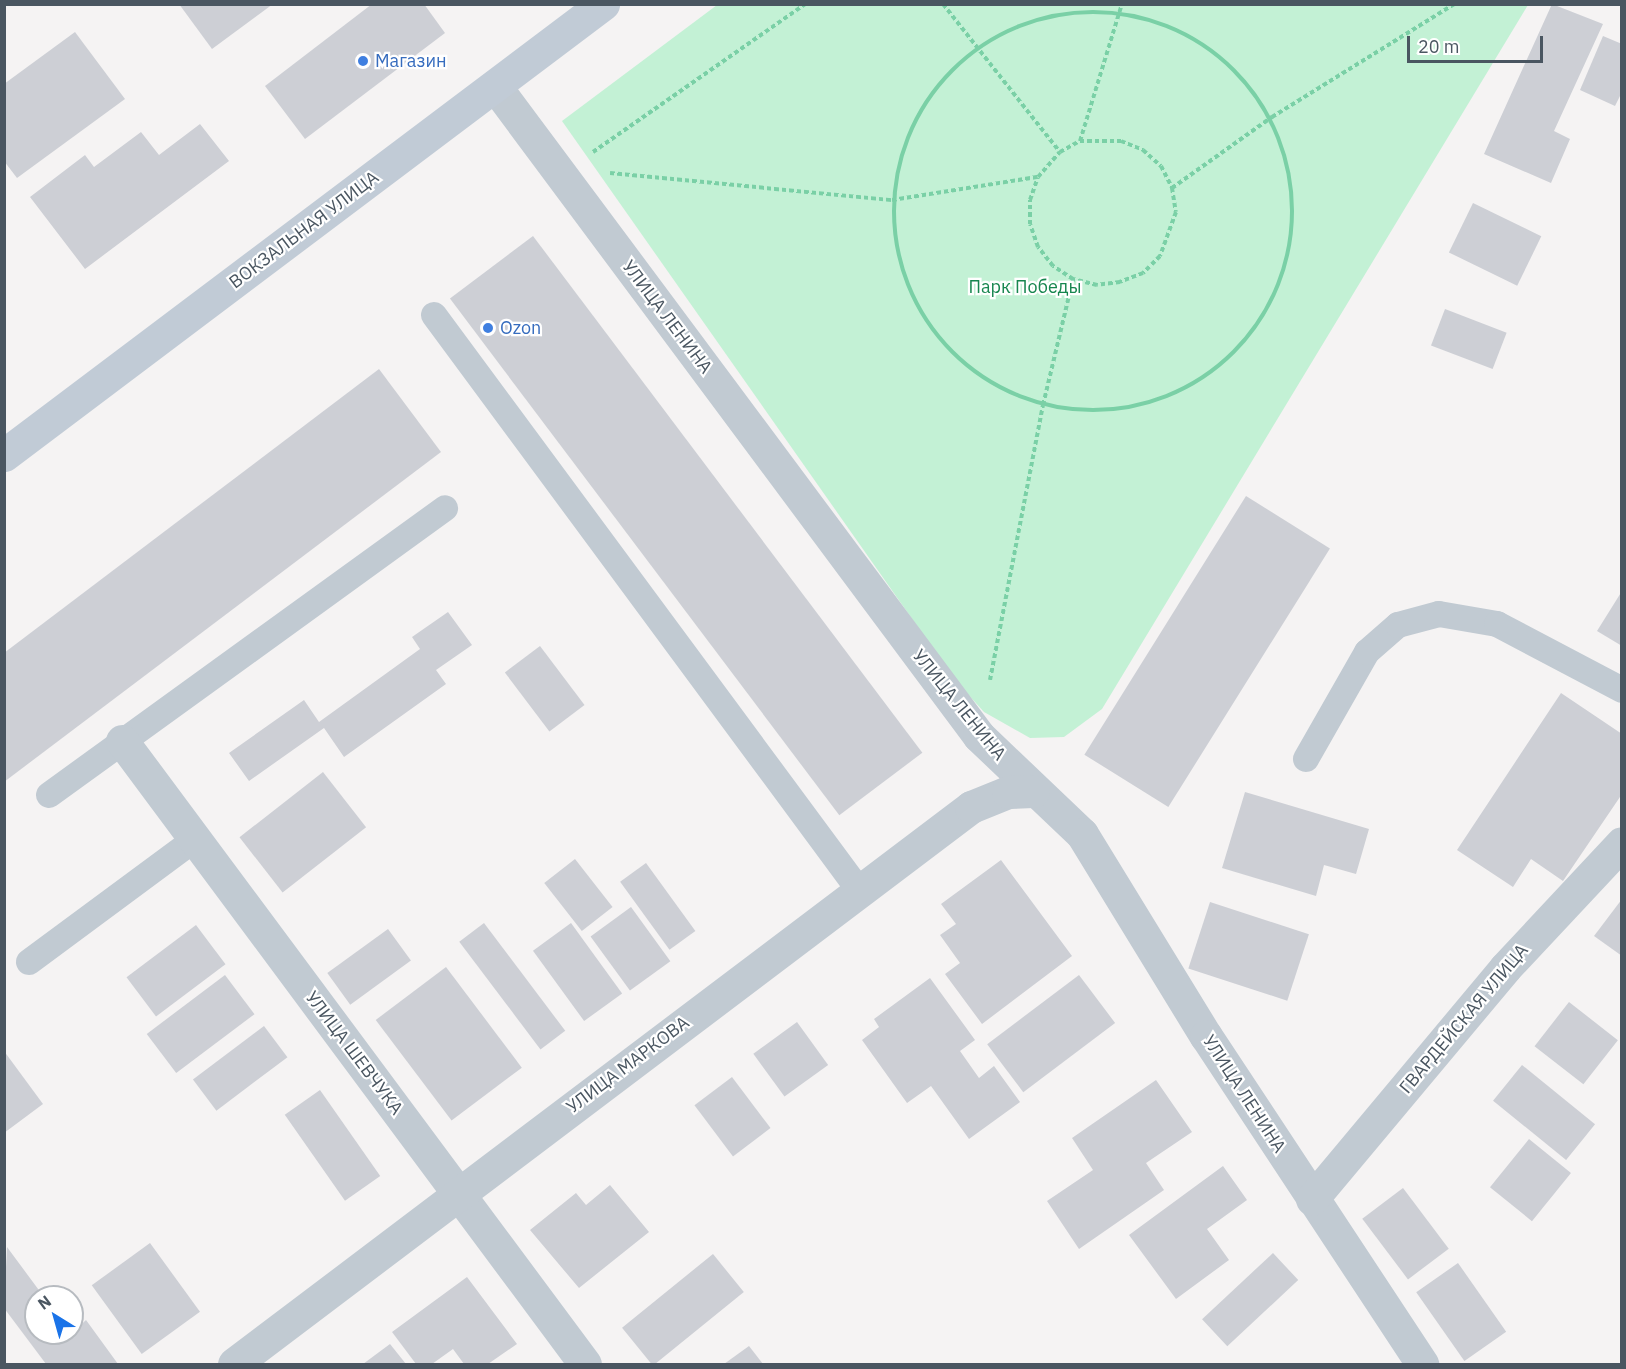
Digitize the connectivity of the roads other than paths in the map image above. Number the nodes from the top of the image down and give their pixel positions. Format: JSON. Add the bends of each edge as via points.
{"nodes":[{"id":1,"x":603,"y":4,"type":"edge"},
{"id":2,"x":495,"y":86,"type":"junction"},
{"id":3,"x":434,"y":315,"type":"dead end"},
{"id":4,"x":4,"y":455,"type":"edge"},
{"id":5,"x":445,"y":508,"type":"dead end"},
{"id":6,"x":1622,"y":690,"type":"edge"},
{"id":7,"x":122,"y":741,"type":"junction"},
{"id":8,"x":1306,"y":759,"type":"dead end"},
{"id":9,"x":1033,"y":791,"type":"junction"},
{"id":10,"x":49,"y":795,"type":"dead end"},
{"id":11,"x":195,"y":839,"type":"junction"},
{"id":12,"x":1622,"y":843,"type":"edge"},
{"id":13,"x":859,"y":890,"type":"junction"},
{"id":14,"x":29,"y":962,"type":"dead end"},
{"id":15,"x":459,"y":1193,"type":"junction"},
{"id":16,"x":1312,"y":1199,"type":"junction"},
{"id":17,"x":234,"y":1365,"type":"edge"},
{"id":18,"x":585,"y":1365,"type":"edge"},
{"id":19,"x":1422,"y":1365,"type":"edge"}],
"edges":[{"from":1,"to":2,"type":"street","name":"ВОКЗАЛЬНАЯ УЛИЦА"},
{"from":2,"to":4,"type":"street","name":"ВОКЗАЛЬНАЯ УЛИЦА"},
{"from":2,"to":9,"type":"street","name":"УЛИЦА ЛЕНИНА","via":[[979,735]]},
{"from":3,"to":13,"type":"lane"},
{"from":5,"to":7,"type":"lane"},
{"from":6,"to":8,"type":"lane","via":[[1497,624],[1439,614],[1398,625],[1367,652]]},
{"from":7,"to":10,"type":"lane"},
{"from":7,"to":11,"type":"street","name":"УЛИЦА ШЕВЧУКА"},
{"from":9,"to":13,"type":"street","name":"УЛИЦА МАРКОВА","via":[[1008,792],[971,807]]},
{"from":9,"to":16,"type":"street","name":"УЛИЦА ЛЕНИНА","via":[[1082,834]]},
{"from":11,"to":14,"type":"lane"},
{"from":11,"to":15,"type":"street","name":"УЛИЦА ШЕВЧУКА"},
{"from":12,"to":16,"type":"street","name":"ГВАРДЕЙСКАЯ УЛИЦА","via":[[1505,968]]},
{"from":13,"to":15,"type":"street","name":"УЛИЦА МАРКОВА"},
{"from":15,"to":17,"type":"street","name":"УЛИЦА МАРКОВА"},
{"from":15,"to":18,"type":"street","name":"УЛИЦА ШЕВЧУКА"},
{"from":16,"to":19,"type":"street","name":"УЛИЦА ЛЕНИНА"}]}
